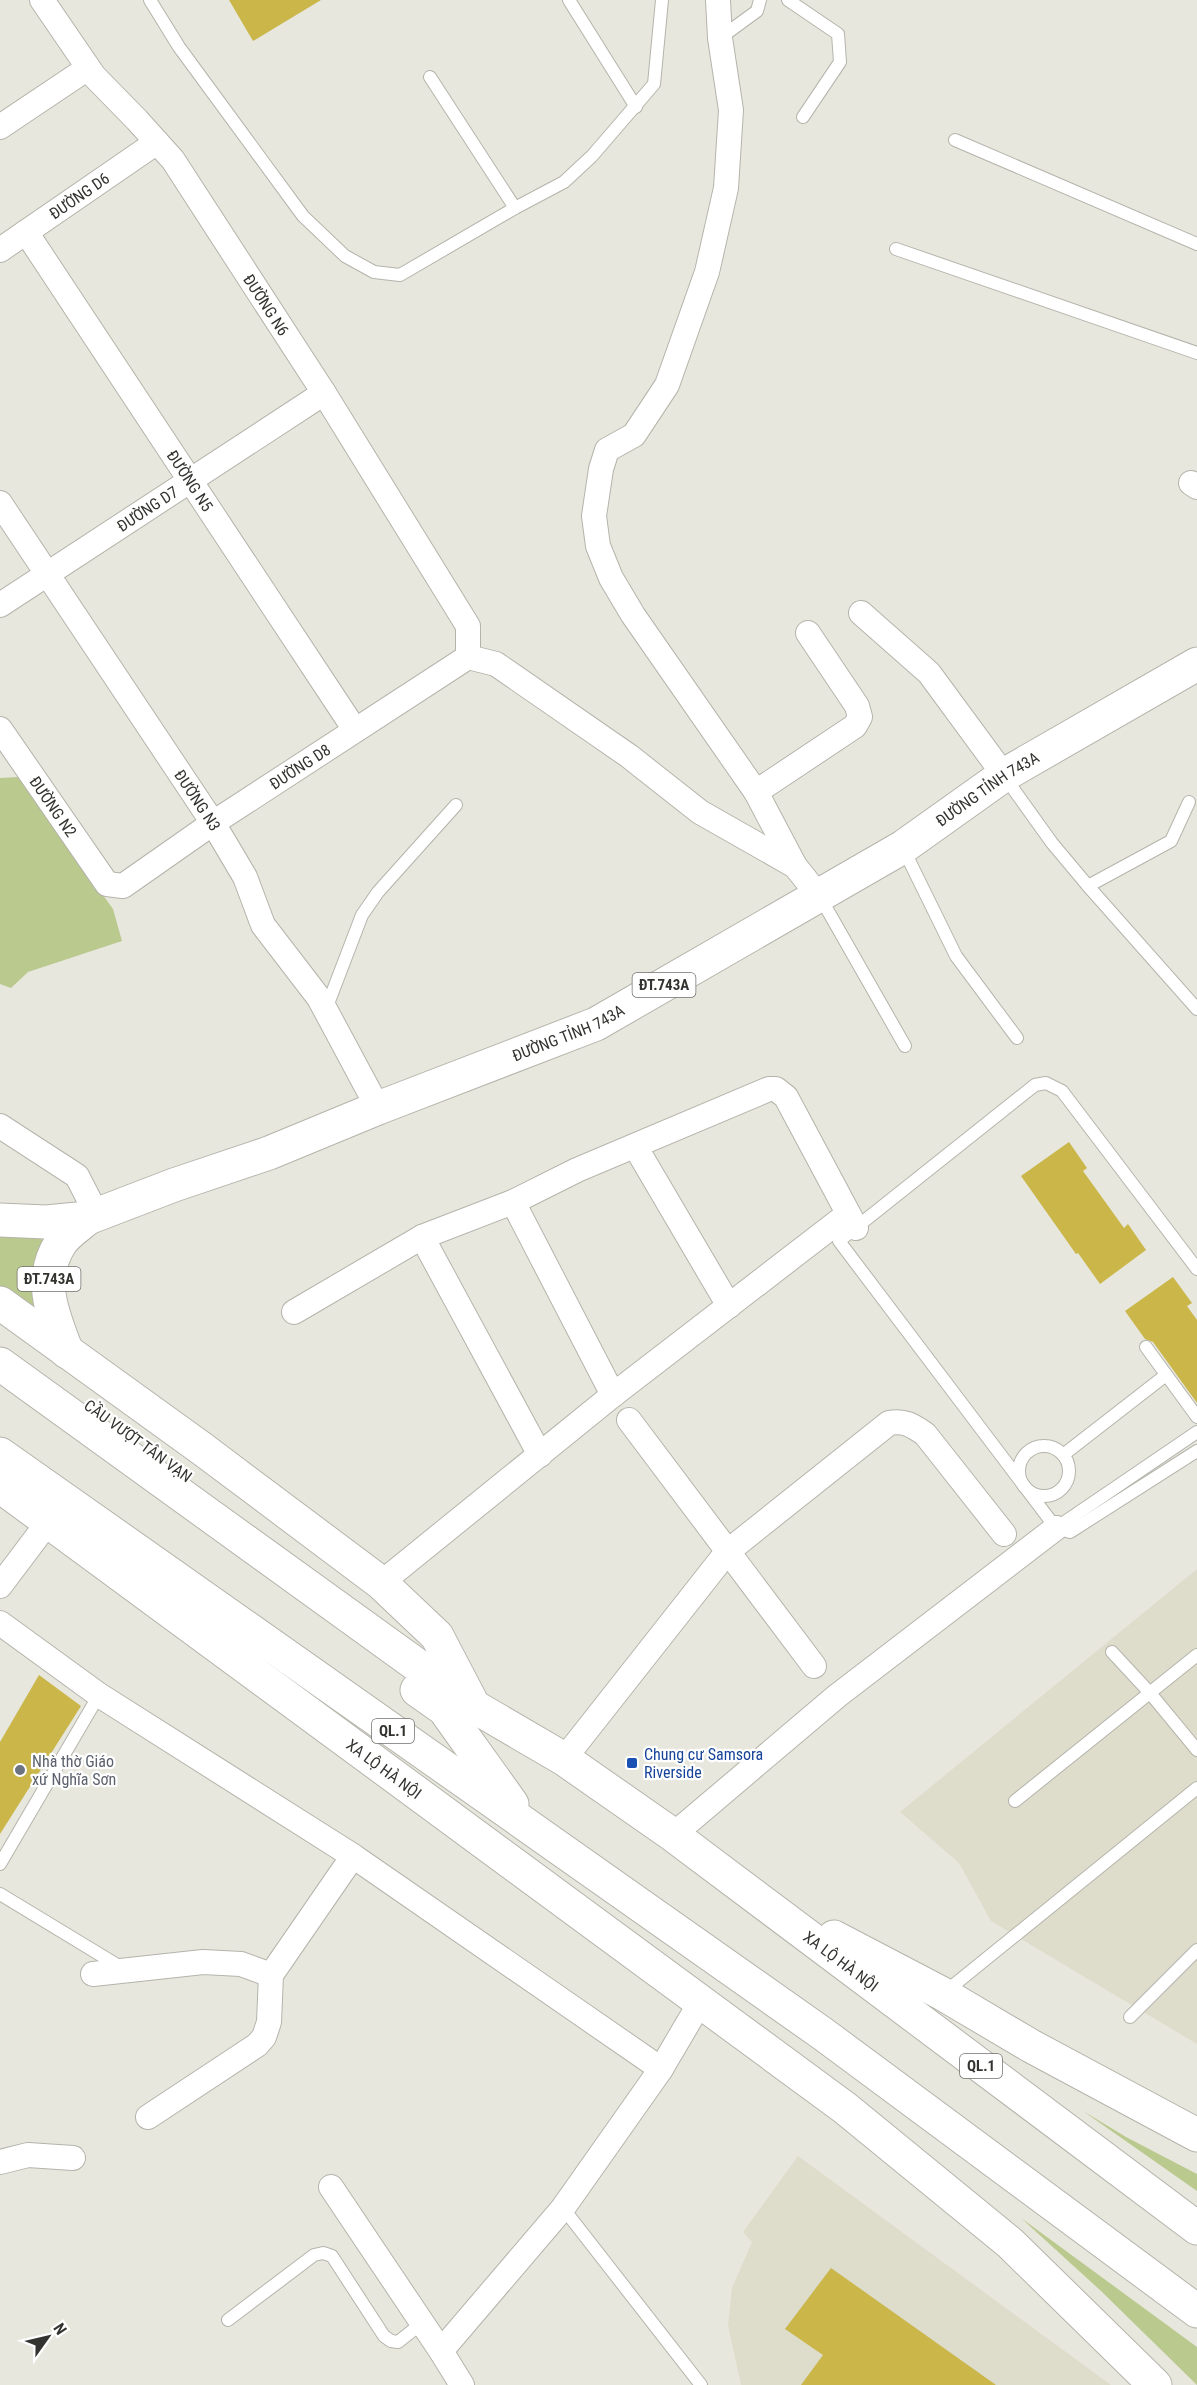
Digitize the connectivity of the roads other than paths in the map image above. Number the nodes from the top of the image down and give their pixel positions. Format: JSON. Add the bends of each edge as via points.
{"nodes":[{"id":1,"x":42,"y":0,"type":"edge"},
{"id":2,"x":150,"y":0,"type":"edge"},
{"id":3,"x":569,"y":0,"type":"edge"},
{"id":4,"x":662,"y":0,"type":"edge"},
{"id":5,"x":718,"y":0,"type":"edge"},
{"id":6,"x":760,"y":0,"type":"edge"},
{"id":7,"x":788,"y":0,"type":"edge"},
{"id":8,"x":720,"y":38,"type":"junction"},
{"id":9,"x":88,"y":68,"type":"junction"},
{"id":10,"x":430,"y":77,"type":"dead end"},
{"id":11,"x":636,"y":106,"type":"junction"},
{"id":12,"x":803,"y":117,"type":"dead end"},
{"id":13,"x":0,"y":128,"type":"edge"},
{"id":14,"x":955,"y":140,"type":"dead end"},
{"id":15,"x":157,"y":142,"type":"junction"},
{"id":16,"x":515,"y":208,"type":"junction"},
{"id":17,"x":27,"y":232,"type":"junction"},
{"id":18,"x":1197,"y":244,"type":"edge"},
{"id":19,"x":0,"y":249,"type":"edge"},
{"id":20,"x":896,"y":249,"type":"dead end"},
{"id":21,"x":1197,"y":353,"type":"edge"},
{"id":22,"x":324,"y":393,"type":"junction"},
{"id":23,"x":191,"y":479,"type":"junction"},
{"id":24,"x":0,"y":503,"type":"edge"},
{"id":25,"x":47,"y":574,"type":"junction"},
{"id":26,"x":0,"y":605,"type":"edge"},
{"id":27,"x":861,"y":613,"type":"dead end"},
{"id":28,"x":807,"y":633,"type":"dead end"},
{"id":29,"x":468,"y":657,"type":"junction"},
{"id":30,"x":1197,"y":664,"type":"edge"},
{"id":31,"x":355,"y":730,"type":"junction"},
{"id":32,"x":1,"y":732,"type":"edge"},
{"id":33,"x":1004,"y":775,"type":"junction"},
{"id":34,"x":756,"y":792,"type":"junction"},
{"id":35,"x":1189,"y":802,"type":"dead end"},
{"id":36,"x":456,"y":805,"type":"dead end"},
{"id":37,"x":213,"y":824,"type":"junction"},
{"id":38,"x":903,"y":847,"type":"junction"},
{"id":39,"x":795,"y":866,"type":"junction"},
{"id":40,"x":107,"y":884,"type":"joint"},
{"id":41,"x":1088,"y":886,"type":"junction"},
{"id":42,"x":819,"y":896,"type":"junction"},
{"id":43,"x":1197,"y":1009,"type":"edge"},
{"id":44,"x":325,"y":1011,"type":"junction"},
{"id":45,"x":1017,"y":1038,"type":"dead end"},
{"id":46,"x":905,"y":1046,"type":"dead end"},
{"id":47,"x":378,"y":1108,"type":"junction"},
{"id":48,"x":0,"y":1126,"type":"edge"},
{"id":49,"x":635,"y":1146,"type":"junction"},
{"id":50,"x":513,"y":1202,"type":"junction"},
{"id":51,"x":92,"y":1217,"type":"junction"},
{"id":52,"x":0,"y":1220,"type":"edge"},
{"id":53,"x":852,"y":1221,"type":"junction"},
{"id":54,"x":422,"y":1237,"type":"junction"},
{"id":55,"x":1197,"y":1269,"type":"edge"},
{"id":56,"x":0,"y":1303,"type":"edge"},
{"id":57,"x":729,"y":1306,"type":"junction"},
{"id":58,"x":294,"y":1312,"type":"dead end"},
{"id":59,"x":0,"y":1340,"type":"edge"},
{"id":60,"x":1146,"y":1347,"type":"dead end"},
{"id":61,"x":67,"y":1352,"type":"junction"},
{"id":62,"x":0,"y":1364,"type":"edge"},
{"id":63,"x":1166,"y":1375,"type":"junction"},
{"id":64,"x":0,"y":1385,"type":"edge"},
{"id":65,"x":613,"y":1395,"type":"junction"},
{"id":66,"x":1193,"y":1402,"type":"edge"},
{"id":67,"x":1197,"y":1417,"type":"edge"},
{"id":68,"x":628,"y":1420,"type":"dead end"},
{"id":69,"x":1197,"y":1432,"type":"edge"},
{"id":70,"x":1197,"y":1451,"type":"edge"},
{"id":71,"x":0,"y":1454,"type":"edge"},
{"id":72,"x":540,"y":1455,"type":"junction"},
{"id":73,"x":1063,"y":1455,"type":"junction"},
{"id":74,"x":1023,"y":1484,"type":"junction"},
{"id":75,"x":0,"y":1486,"type":"edge"},
{"id":76,"x":57,"y":1511,"type":"junction"},
{"id":77,"x":1056,"y":1528,"type":"junction"},
{"id":78,"x":1004,"y":1534,"type":"dead end"},
{"id":79,"x":727,"y":1552,"type":"junction"},
{"id":80,"x":266,"y":1558,"type":"junction"},
{"id":81,"x":381,"y":1583,"type":"junction"},
{"id":82,"x":0,"y":1586,"type":"edge"},
{"id":83,"x":0,"y":1623,"type":"edge"},
{"id":84,"x":1112,"y":1652,"type":"dead end"},
{"id":85,"x":1197,"y":1655,"type":"edge"},
{"id":86,"x":814,"y":1666,"type":"dead end"},
{"id":87,"x":1150,"y":1693,"type":"junction"},
{"id":88,"x":99,"y":1695,"type":"junction"},
{"id":89,"x":475,"y":1707,"type":"junction"},
{"id":90,"x":1197,"y":1750,"type":"edge"},
{"id":91,"x":564,"y":1759,"type":"junction"},
{"id":92,"x":1197,"y":1788,"type":"edge"},
{"id":93,"x":1015,"y":1801,"type":"dead end"},
{"id":94,"x":527,"y":1825,"type":"junction"},
{"id":95,"x":673,"y":1835,"type":"junction"},
{"id":96,"x":353,"y":1856,"type":"junction"},
{"id":97,"x":0,"y":1864,"type":"edge"},
{"id":98,"x":0,"y":1894,"type":"edge"},
{"id":99,"x":765,"y":1904,"type":"junction"},
{"id":100,"x":667,"y":1924,"type":"junction"},
{"id":101,"x":1197,"y":1950,"type":"edge"},
{"id":102,"x":126,"y":1971,"type":"junction"},
{"id":103,"x":93,"y":1974,"type":"dead end"},
{"id":104,"x":271,"y":1975,"type":"junction"},
{"id":105,"x":943,"y":1994,"type":"junction"},
{"id":106,"x":701,"y":2001,"type":"junction"},
{"id":107,"x":786,"y":2008,"type":"junction"},
{"id":108,"x":1130,"y":2017,"type":"dead end"},
{"id":109,"x":661,"y":2069,"type":"junction"},
{"id":110,"x":148,"y":2117,"type":"dead end"},
{"id":111,"x":1197,"y":2135,"type":"edge"},
{"id":112,"x":73,"y":2158,"type":"dead end"},
{"id":113,"x":0,"y":2162,"type":"edge"},
{"id":114,"x":331,"y":2187,"type":"dead end"},
{"id":115,"x":563,"y":2208,"type":"junction"},
{"id":116,"x":1197,"y":2228,"type":"edge"},
{"id":117,"x":1197,"y":2311,"type":"edge"},
{"id":118,"x":228,"y":2320,"type":"dead end"},
{"id":119,"x":422,"y":2323,"type":"junction"},
{"id":120,"x":441,"y":2351,"type":"junction"},
{"id":121,"x":462,"y":2385,"type":"edge"},
{"id":122,"x":701,"y":2385,"type":"edge"},
{"id":123,"x":1155,"y":2385,"type":"edge"}],
"edges":[{"from":1,"to":9,"type":"street","name":"ĐƯỜNG N6"},
{"from":2,"to":16,"type":"lane","via":[[179,47],[303,216],[345,256],[374,272],[400,275]]},
{"from":3,"to":11,"type":"lane"},
{"from":4,"to":11,"type":"lane","via":[[654,84]]},
{"from":5,"to":8,"type":"street"},
{"from":6,"to":8,"type":"lane","via":[[757,11]]},
{"from":7,"to":12,"type":"lane","via":[[838,34],[840,62]]},
{"from":8,"to":34,"type":"street","via":[[731,110],[726,188],[707,272],[667,385],[634,435],[608,450],[594,516],[598,546],[610,578]]},
{"from":9,"to":13,"type":"street"},
{"from":9,"to":15,"type":"street","name":"ĐƯỜNG N6"},
{"from":10,"to":16,"type":"lane"},
{"from":11,"to":16,"type":"lane","via":[[564,182]]},
{"from":14,"to":18,"type":"lane"},
{"from":15,"to":17,"type":"street","name":"ĐƯỜNG D6"},
{"from":15,"to":22,"type":"street","name":"ĐƯỜNG N6","via":[[173,160]]},
{"from":17,"to":19,"type":"street","name":"ĐƯỜNG D6"},
{"from":17,"to":23,"type":"street","name":"ĐƯỜNG N5"},
{"from":20,"to":21,"type":"lane"},
{"from":22,"to":23,"type":"street","name":"ĐƯỜNG D7"},
{"from":22,"to":29,"type":"street","name":"ĐƯỜNG N6","via":[[468,626]]},
{"from":23,"to":25,"type":"street","name":"ĐƯỜNG D7"},
{"from":23,"to":31,"type":"street","name":"ĐƯỜNG N5"},
{"from":24,"to":25,"type":"street","name":"ĐƯỜNG N3"},
{"from":25,"to":26,"type":"street","name":"ĐƯỜNG D7"},
{"from":25,"to":37,"type":"street","name":"ĐƯỜNG N3"},
{"from":27,"to":33,"type":"street","via":[[929,674]]},
{"from":28,"to":34,"type":"street","via":[[857,706],[860,717],[855,726]]},
{"from":29,"to":31,"type":"street","name":"ĐƯỜNG D8"},
{"from":29,"to":39,"type":"street","via":[[496,664],[629,756],[700,812]]},
{"from":30,"to":33,"type":"main road","name":"ĐƯỜNG TỈNH 743A","number":"ĐT.743A"},
{"from":31,"to":37,"type":"street","name":"ĐƯỜNG D8"},
{"from":32,"to":40,"type":"street","name":"ĐƯỜNG N2"},
{"from":33,"to":38,"type":"main road","name":"ĐƯỜNG TỈNH 743A","number":"ĐT.743A"},
{"from":33,"to":41,"type":"lane"},
{"from":34,"to":39,"type":"street"},
{"from":35,"to":41,"type":"lane","via":[[1171,841]]},
{"from":36,"to":44,"type":"lane","via":[[362,915]]},
{"from":37,"to":40,"type":"street","name":"ĐƯỜNG D8","via":[[123,886]]},
{"from":37,"to":44,"type":"street","name":"ĐƯỜNG N3","via":[[245,877],[262,925]]},
{"from":38,"to":42,"type":"main road","name":"ĐƯỜNG TỈNH 743A","number":"ĐT.743A"},
{"from":38,"to":45,"type":"lane","via":[[956,956]]},
{"from":39,"to":42,"type":"street"},
{"from":41,"to":43,"type":"lane"},
{"from":42,"to":46,"type":"lane"},
{"from":42,"to":47,"type":"main road","name":"ĐƯỜNG TỈNH 743A","number":"ĐT.743A","via":[[596,1024]]},
{"from":44,"to":47,"type":"street","name":"ĐƯỜNG N3"},
{"from":47,"to":51,"type":"main road","name":"ĐƯỜNG TỈNH 743A","number":"ĐT.743A","via":[[269,1153]]},
{"from":48,"to":51,"type":"street","via":[[77,1176]]},
{"from":49,"to":50,"type":"street"},
{"from":49,"to":53,"type":"street","via":[[776,1089],[786,1097]]},
{"from":49,"to":57,"type":"street"},
{"from":50,"to":54,"type":"street"},
{"from":50,"to":65,"type":"street"},
{"from":51,"to":52,"type":"main road","name":"ĐƯỜNG TỈNH 743A","number":"ĐT.743A","via":[[46,1222]]},
{"from":51,"to":61,"type":"main road","name":"ĐƯỜNG TỈNH 743A","number":"ĐT.743A","via":[[60,1242],[48,1270],[50,1306]]},
{"from":53,"to":55,"type":"lane","via":[[1035,1085],[1046,1083],[1062,1091]]},
{"from":53,"to":57,"type":"street"},
{"from":53,"to":74,"type":"lane","via":[[839,1241]]},
{"from":54,"to":58,"type":"street"},
{"from":54,"to":72,"type":"street"},
{"from":56,"to":61,"type":"main road"},
{"from":57,"to":65,"type":"street"},
{"from":59,"to":80,"type":"main road","name":"CẦU VƯỢT TÂN VẠN","number":"QL.1"},
{"from":60,"to":63,"type":"lane"},
{"from":61,"to":81,"type":"main road"},
{"from":62,"to":80,"type":"main road","name":"CẦU VƯỢT TÂN VẠN","number":"QL.1"},
{"from":63,"to":66,"type":"lane"},
{"from":63,"to":73,"type":"lane"},
{"from":64,"to":80,"type":"main road","number":"QL.1"},
{"from":65,"to":72,"type":"street"},
{"from":66,"to":67,"type":"lane"},
{"from":68,"to":79,"type":"street"},
{"from":69,"to":77,"type":"lane"},
{"from":70,"to":77,"type":"lane","via":[[1070,1532]]},
{"from":71,"to":76,"type":"main road","name":"XA LỘ HÀ NỘI","number":"QL.1"},
{"from":72,"to":81,"type":"street"},
{"from":73,"to":74,"type":"lane","via":[[1049,1447],[1026,1454],[1019,1468]]},
{"from":73,"to":74,"type":"lane","via":[[1069,1470],[1059,1491],[1035,1495]]},
{"from":74,"to":77,"type":"lane"},
{"from":75,"to":76,"type":"main road","name":"XA LỘ HÀ NỘI","number":"QL.1"},
{"from":76,"to":82,"type":"street"},
{"from":76,"to":94,"type":"main road","name":"XA LỘ HÀ NỘI","number":"QL.1"},
{"from":76,"to":106,"type":"main road","name":"XA LỘ HÀ NỘI","number":"QL.1"},
{"from":77,"to":95,"type":"street","via":[[837,1696]]},
{"from":78,"to":79,"type":"street","via":[[925,1434],[900,1421],[889,1423]]},
{"from":79,"to":86,"type":"street"},
{"from":79,"to":91,"type":"street"},
{"from":80,"to":89,"type":"main road","name":"XA LỘ HÀ NỘI","number":"QL.1"},
{"from":80,"to":94,"type":"main road","name":"XA LỘ HÀ NỘI","number":"QL.1","via":[[444,1709]]},
{"from":81,"to":89,"type":"main road","via":[[437,1636]]},
{"from":83,"to":88,"type":"street"},
{"from":84,"to":87,"type":"lane"},
{"from":85,"to":87,"type":"lane"},
{"from":87,"to":90,"type":"lane"},
{"from":87,"to":93,"type":"lane"},
{"from":88,"to":96,"type":"street"},
{"from":88,"to":97,"type":"lane"},
{"from":89,"to":91,"type":"main road","name":"XA LỘ HÀ NỘI","number":"QL.1"},
{"from":91,"to":95,"type":"main road","name":"XA LỘ HÀ NỘI","number":"QL.1"},
{"from":92,"to":105,"type":"lane"},
{"from":94,"to":100,"type":"main road","name":"XA LỘ HÀ NỘI","number":"QL.1"},
{"from":95,"to":99,"type":"main road","name":"XA LỘ HÀ NỘI","number":"QL.1"},
{"from":96,"to":104,"type":"street"},
{"from":96,"to":109,"type":"street"},
{"from":98,"to":102,"type":"lane"},
{"from":99,"to":105,"type":"main road"},
{"from":99,"to":116,"type":"main road","name":"XA LỘ HÀ NỘI","number":"QL.1"},
{"from":100,"to":106,"type":"main road"},
{"from":100,"to":107,"type":"main road","name":"XA LỘ HÀ NỘI","number":"QL.1"},
{"from":101,"to":108,"type":"lane"},
{"from":102,"to":103,"type":"street"},
{"from":102,"to":104,"type":"street","via":[[203,1962],[241,1964]]},
{"from":104,"to":110,"type":"street","via":[[269,2022],[264,2037]]},
{"from":105,"to":111,"type":"main road"},
{"from":106,"to":107,"type":"main road"},
{"from":106,"to":109,"type":"street"},
{"from":106,"to":123,"type":"main road","name":"XA LỘ HÀ NỘI","via":[[845,2108],[1010,2243]]},
{"from":107,"to":117,"type":"main road","name":"XA LỘ HÀ NỘI","number":"QL.1"},
{"from":109,"to":115,"type":"street"},
{"from":112,"to":113,"type":"street","via":[[28,2155]]},
{"from":114,"to":119,"type":"street"},
{"from":115,"to":120,"type":"street"},
{"from":115,"to":122,"type":"lane"},
{"from":118,"to":119,"type":"lane","via":[[314,2255],[323,2253],[332,2256],[391,2342],[398,2342]]},
{"from":119,"to":120,"type":"street"},
{"from":120,"to":121,"type":"street"}]}
